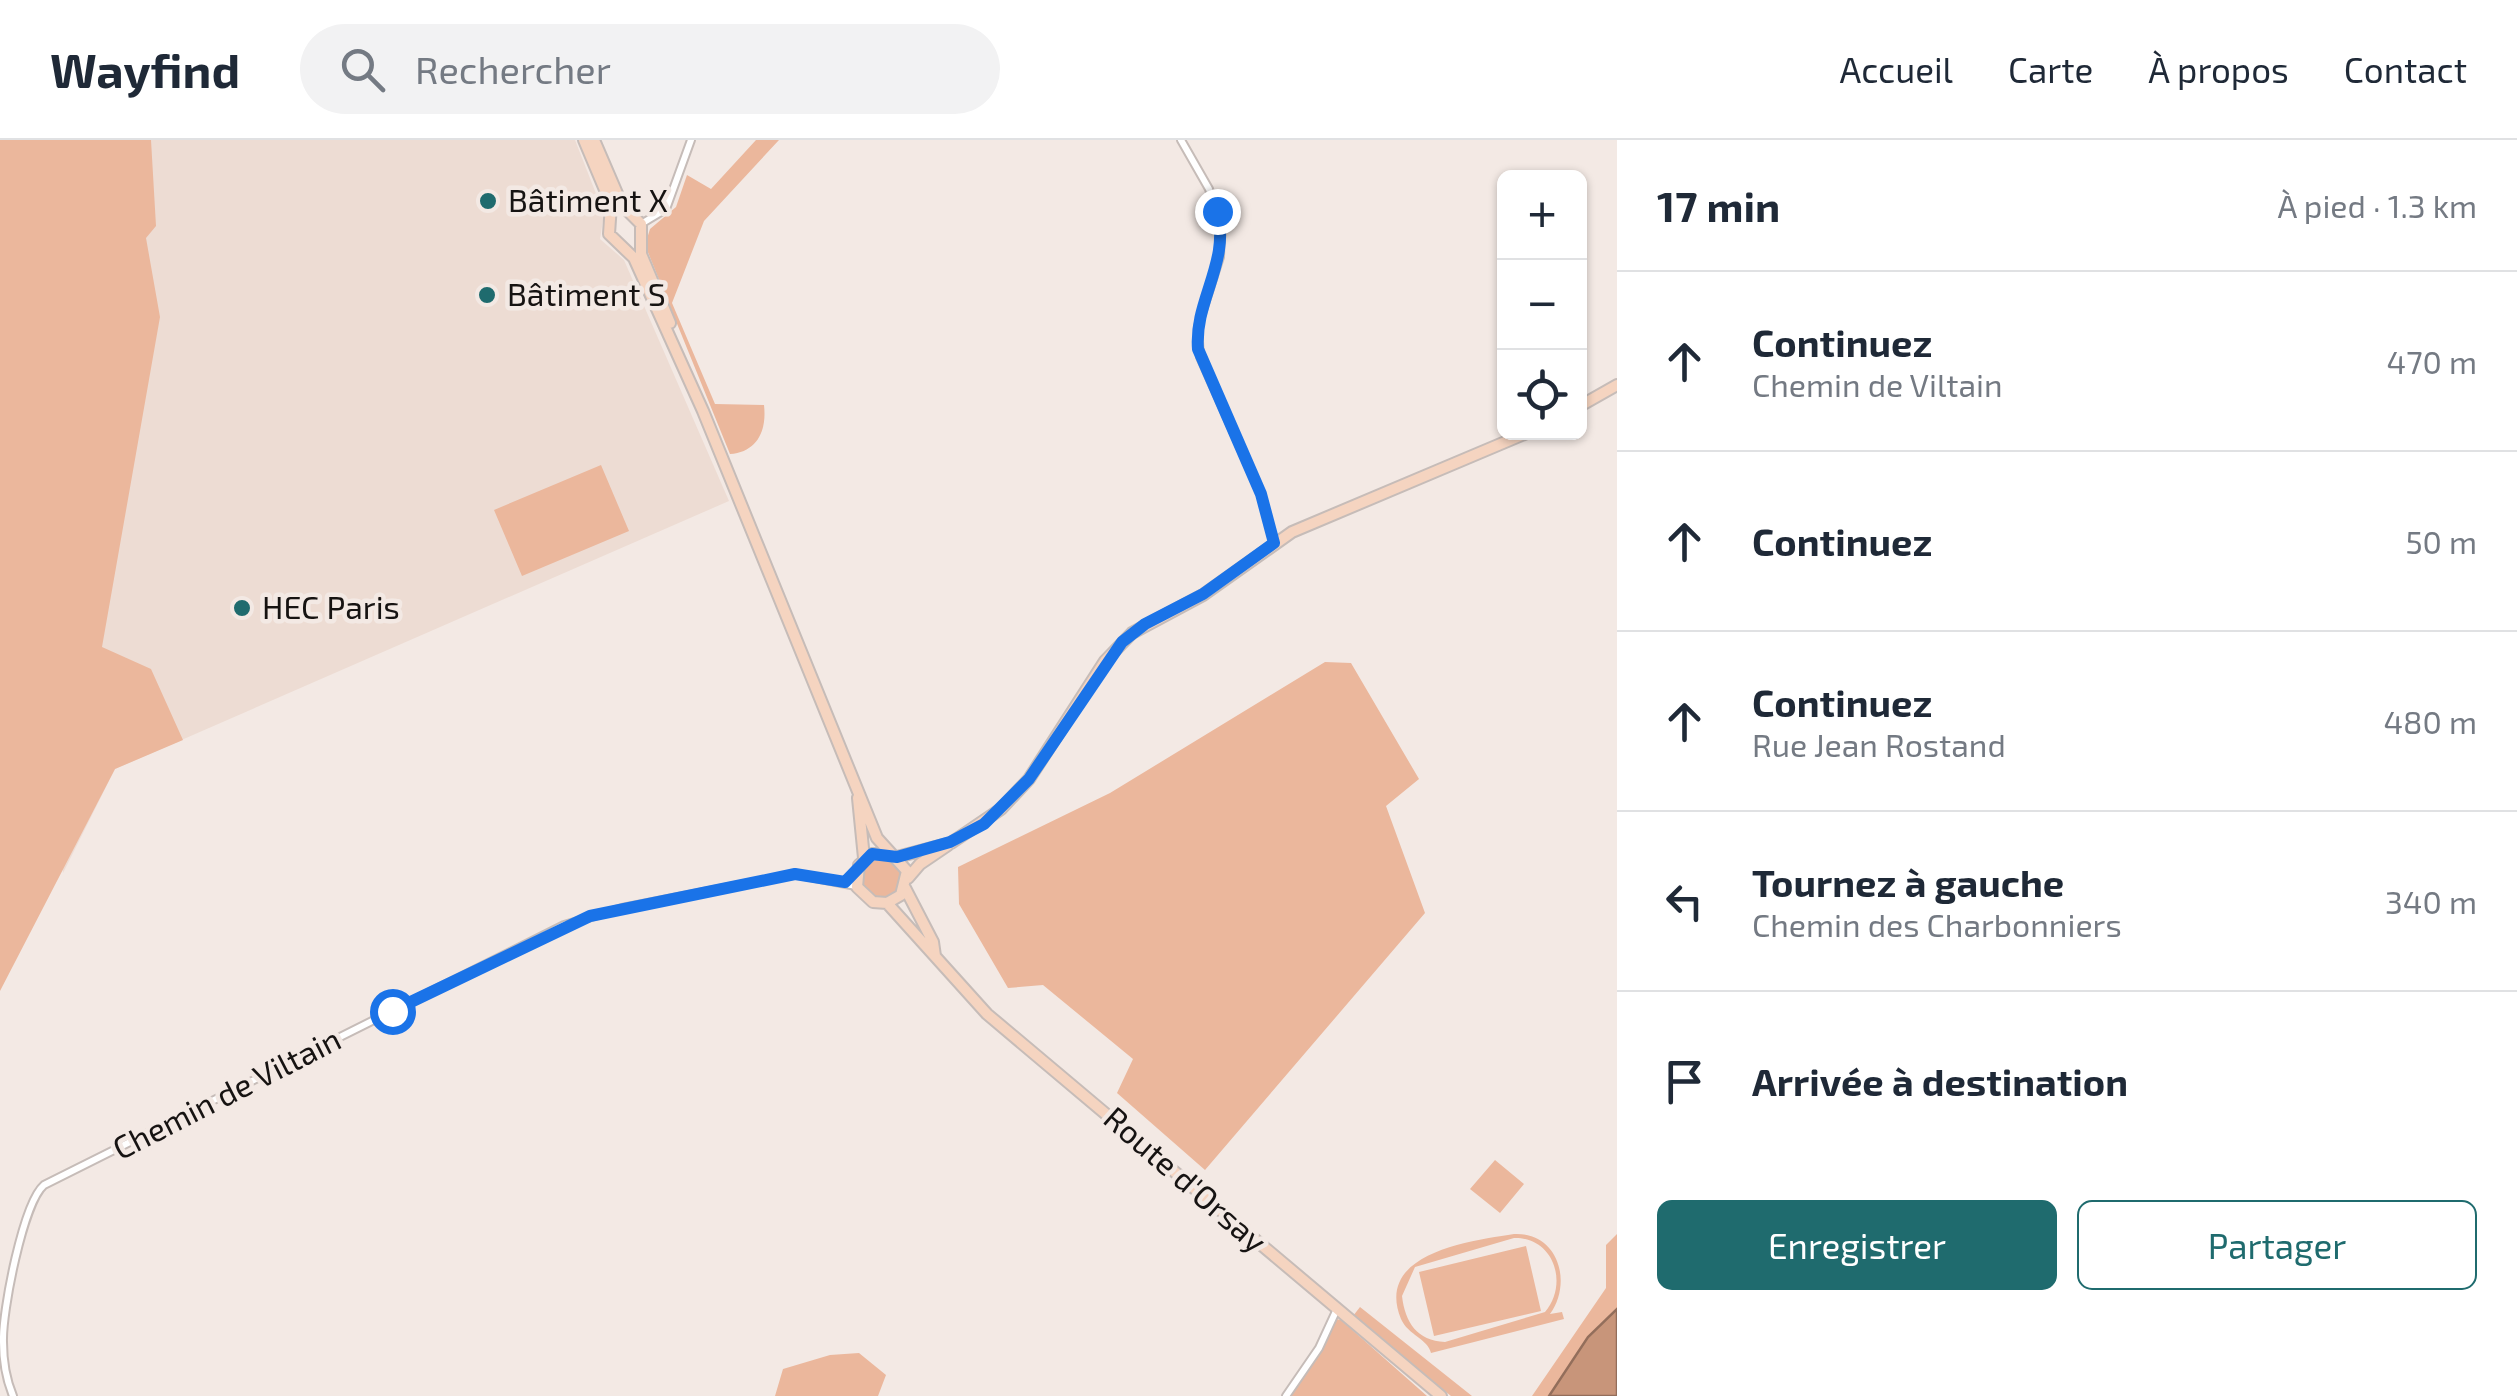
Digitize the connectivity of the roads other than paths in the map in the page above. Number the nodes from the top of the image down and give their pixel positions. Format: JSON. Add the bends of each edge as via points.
{"nodes":[{"id":1,"x":584,"y":140,"type":"edge"},
{"id":2,"x":594,"y":140,"type":"edge"},
{"id":3,"x":691,"y":140,"type":"edge"},
{"id":4,"x":1181,"y":140,"type":"edge"},
{"id":5,"x":628,"y":212,"type":"junction"},
{"id":6,"x":612,"y":219,"type":"junction"},
{"id":7,"x":641,"y":224,"type":"junction"},
{"id":8,"x":640,"y":238,"type":"junction"},
{"id":9,"x":623,"y":246,"type":"junction"},
{"id":10,"x":1617,"y":385,"type":"edge"},
{"id":11,"x":1587,"y":402,"type":"edge"},
{"id":12,"x":703,"y":411,"type":"junction"},
{"id":13,"x":1510,"y":440,"type":"edge"},
{"id":14,"x":1274,"y":543,"type":"junction"},
{"id":15,"x":857,"y":787,"type":"junction"},
{"id":16,"x":950,"y":842,"type":"junction"},
{"id":17,"x":893,"y":855,"type":"junction"},
{"id":18,"x":864,"y":858,"type":"junction"},
{"id":19,"x":856,"y":874,"type":"junction"},
{"id":20,"x":845,"y":882,"type":"junction"},
{"id":21,"x":906,"y":884,"type":"junction"},
{"id":22,"x":857,"y":887,"type":"junction"},
{"id":23,"x":887,"y":903,"type":"junction"},
{"id":24,"x":935,"y":957,"type":"junction"},
{"id":25,"x":1338,"y":1308,"type":"junction"},
{"id":26,"x":13,"y":1396,"type":"edge"},
{"id":27,"x":1286,"y":1396,"type":"edge"},
{"id":28,"x":1441,"y":1396,"type":"edge"}],
"edges":[{"from":1,"to":6,"type":"main road"},
{"from":2,"to":5,"type":"main road"},
{"from":3,"to":7,"type":"street","via":[[666,209]]},
{"from":4,"to":14,"type":"street","via":[[1221,230],[1220,257],[1198,326],[1200,356],[1261,494]]},
{"from":5,"to":6,"type":"main road"},
{"from":5,"to":7,"type":"main road"},
{"from":6,"to":9,"type":"main road","via":[[609,234]]},
{"from":7,"to":8,"type":"main road"},
{"from":8,"to":9,"type":"main road"},
{"from":8,"to":12,"type":"main road"},
{"from":9,"to":12,"type":"main road"},
{"from":10,"to":11,"type":"main road"},
{"from":12,"to":15,"type":"main road"},
{"from":13,"to":14,"type":"main road"},
{"from":14,"to":16,"type":"main road","via":[[1122,642],[1026,783],[984,824]]},
{"from":15,"to":17,"type":"main road","via":[[877,838]]},
{"from":15,"to":18,"type":"main road"},
{"from":16,"to":17,"type":"main road"},
{"from":16,"to":21,"type":"main road"},
{"from":17,"to":18,"type":"main road"},
{"from":17,"to":21,"type":"main road"},
{"from":18,"to":19,"type":"main road"},
{"from":19,"to":20,"type":"street"},
{"from":19,"to":22,"type":"main road"},
{"from":20,"to":22,"type":"street","name":"Chemin de Viltain"},
{"from":20,"to":26,"type":"street","name":"Chemin de Viltain","via":[[795,874],[564,925],[44,1186],[30,1203],[4,1327]]},
{"from":21,"to":23,"type":"main road"},
{"from":21,"to":24,"type":"main road","name":"Route d'Orsay"},
{"from":22,"to":23,"type":"main road","via":[[873,902]]},
{"from":23,"to":24,"type":"main road","name":"Route d'Orsay"},
{"from":24,"to":25,"type":"main road","name":"Route d'Orsay","via":[[987,1014]]},
{"from":25,"to":27,"type":"street"},
{"from":25,"to":28,"type":"main road","name":"Route d'Orsay"}]}
